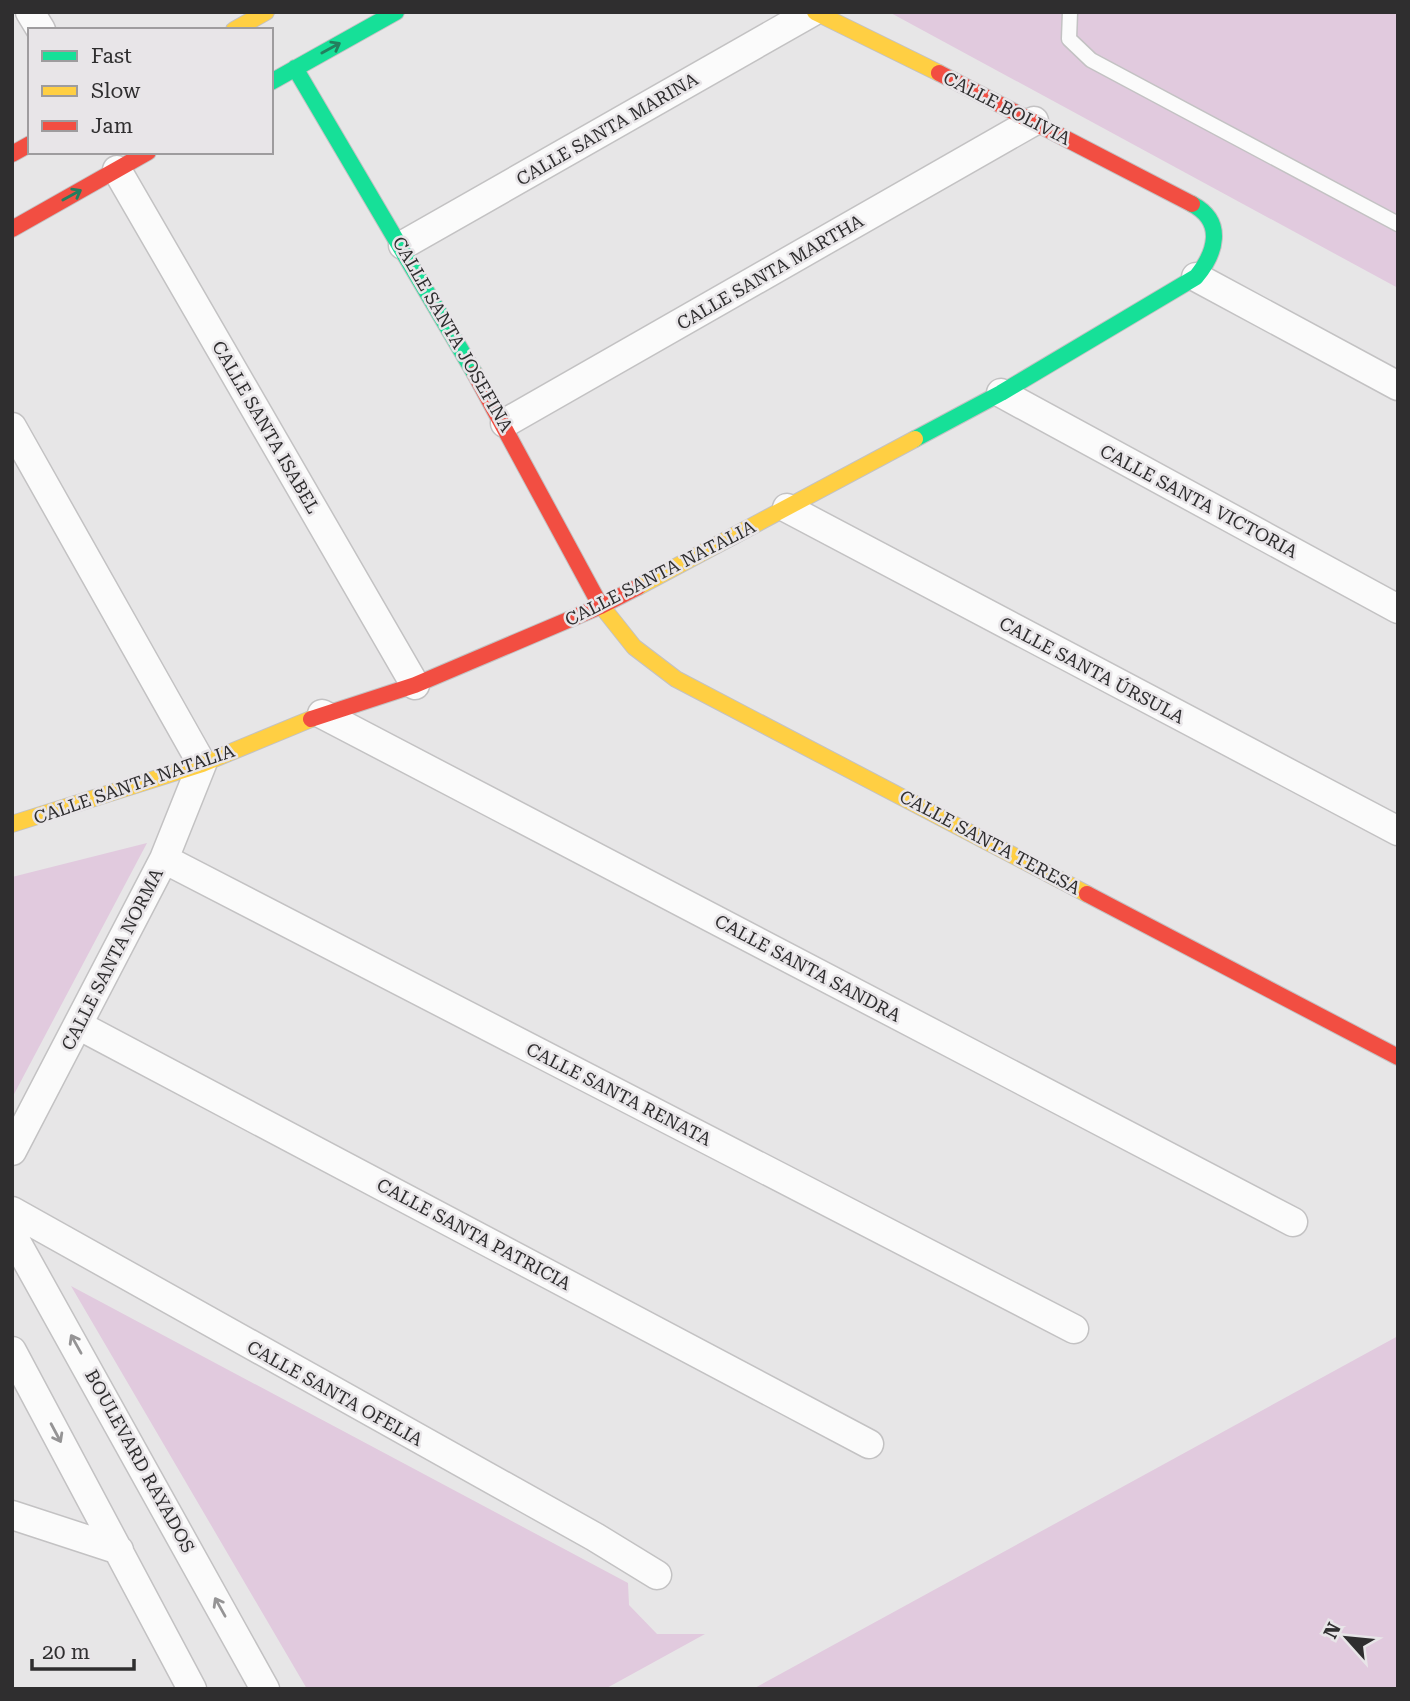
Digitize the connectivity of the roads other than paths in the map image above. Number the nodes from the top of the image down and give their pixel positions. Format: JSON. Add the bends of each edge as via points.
{"nodes":[{"id":1,"x":30,"y":12,"type":"edge"},
{"id":2,"x":266,"y":12,"type":"edge"},
{"id":3,"x":397,"y":12,"type":"edge"},
{"id":4,"x":813,"y":12,"type":"edge"},
{"id":5,"x":1070,"y":12,"type":"edge"},
{"id":6,"x":40,"y":28,"type":"edge"},
{"id":7,"x":238,"y":28,"type":"edge"},
{"id":8,"x":295,"y":68,"type":"junction"},
{"id":9,"x":273,"y":81,"type":"edge"},
{"id":10,"x":1034,"y":121,"type":"junction"},
{"id":11,"x":28,"y":145,"type":"edge"},
{"id":12,"x":12,"y":154,"type":"edge"},
{"id":13,"x":145,"y":154,"type":"edge"},
{"id":14,"x":117,"y":170,"type":"junction"},
{"id":15,"x":1198,"y":207,"type":"joint"},
{"id":16,"x":1398,"y":224,"type":"edge"},
{"id":17,"x":12,"y":229,"type":"edge"},
{"id":18,"x":403,"y":245,"type":"junction"},
{"id":19,"x":1196,"y":277,"type":"junction"},
{"id":20,"x":1398,"y":386,"type":"edge"},
{"id":21,"x":1001,"y":393,"type":"junction"},
{"id":22,"x":505,"y":423,"type":"junction"},
{"id":23,"x":12,"y":427,"type":"edge"},
{"id":24,"x":787,"y":508,"type":"junction"},
{"id":25,"x":601,"y":606,"type":"junction"},
{"id":26,"x":1398,"y":608,"type":"edge"},
{"id":27,"x":415,"y":685,"type":"junction"},
{"id":28,"x":323,"y":714,"type":"junction"},
{"id":29,"x":202,"y":764,"type":"junction"},
{"id":30,"x":12,"y":824,"type":"edge"},
{"id":31,"x":1398,"y":831,"type":"edge"},
{"id":32,"x":164,"y":859,"type":"junction"},
{"id":33,"x":78,"y":1026,"type":"junction"},
{"id":34,"x":1398,"y":1056,"type":"edge"},
{"id":35,"x":12,"y":1151,"type":"edge"},
{"id":36,"x":12,"y":1211,"type":"edge"},
{"id":37,"x":1293,"y":1222,"type":"dead end"},
{"id":38,"x":12,"y":1234,"type":"edge"},
{"id":39,"x":73,"y":1248,"type":"junction"},
{"id":40,"x":22,"y":1267,"type":"edge"},
{"id":41,"x":1074,"y":1329,"type":"dead end"},
{"id":42,"x":12,"y":1351,"type":"edge"},
{"id":43,"x":869,"y":1444,"type":"dead end"},
{"id":44,"x":12,"y":1515,"type":"edge"},
{"id":45,"x":119,"y":1550,"type":"junction"},
{"id":46,"x":657,"y":1575,"type":"dead end"},
{"id":47,"x":192,"y":1689,"type":"edge"},
{"id":48,"x":265,"y":1689,"type":"edge"}],
"edges":[{"from":1,"to":6,"type":"street"},
{"from":2,"to":7,"type":"street"},
{"from":8,"to":3,"type":"street","one_way":true},
{"from":4,"to":10,"type":"street","name":"CALLE BOLIVIA"},
{"from":4,"to":18,"type":"street","name":"CALLE SANTA MARINA"},
{"from":5,"to":16,"type":"lane","via":[[1069,39],[1091,61]]},
{"from":8,"to":9,"type":"street"},
{"from":8,"to":18,"type":"street","name":"CALLE SANTA JOSEFINA"},
{"from":10,"to":15,"type":"street","name":"CALLE BOLIVIA"},
{"from":10,"to":22,"type":"street","name":"CALLE SANTA MARTHA"},
{"from":11,"to":12,"type":"street"},
{"from":13,"to":14,"type":"street"},
{"from":17,"to":14,"type":"street","one_way":true},
{"from":14,"to":27,"type":"street","name":"CALLE SANTA ISABEL"},
{"from":15,"to":19,"type":"street","name":"CALLE SANTA NATALIA","via":[[1208,216],[1217,239],[1211,260]]},
{"from":18,"to":22,"type":"street","name":"CALLE SANTA JOSEFINA"},
{"from":19,"to":20,"type":"street"},
{"from":19,"to":21,"type":"street","name":"CALLE SANTA NATALIA"},
{"from":21,"to":24,"type":"street","name":"CALLE SANTA NATALIA"},
{"from":21,"to":26,"type":"street","name":"CALLE SANTA VICTORIA"},
{"from":22,"to":25,"type":"street","name":"CALLE SANTA JOSEFINA"},
{"from":23,"to":29,"type":"street"},
{"from":24,"to":25,"type":"street","name":"CALLE SANTA NATALIA"},
{"from":24,"to":31,"type":"street","name":"CALLE SANTA ÚRSULA"},
{"from":25,"to":27,"type":"street","name":"CALLE SANTA NATALIA"},
{"from":25,"to":34,"type":"street","name":"CALLE SANTA TERESA","via":[[634,649],[676,679]]},
{"from":27,"to":28,"type":"street","name":"CALLE SANTA NATALIA"},
{"from":28,"to":29,"type":"street","name":"CALLE SANTA NATALIA"},
{"from":28,"to":37,"type":"street","name":"CALLE SANTA SANDRA"},
{"from":29,"to":30,"type":"street","name":"CALLE SANTA NATALIA"},
{"from":29,"to":32,"type":"street","name":"CALLE SANTA NORMA"},
{"from":32,"to":33,"type":"street","name":"CALLE SANTA NORMA"},
{"from":32,"to":41,"type":"street","name":"CALLE SANTA RENATA"},
{"from":33,"to":35,"type":"street","name":"CALLE SANTA NORMA"},
{"from":33,"to":43,"type":"street","name":"CALLE SANTA PATRICIA"},
{"from":36,"to":39,"type":"street","name":"CALLE SANTA OFELIA"},
{"from":38,"to":40,"type":"street","name":"BOULEVARD RAYADOS"},
{"from":39,"to":40,"type":"street"},
{"from":39,"to":46,"type":"street","name":"CALLE SANTA OFELIA"},
{"from":48,"to":40,"type":"street","name":"BOULEVARD RAYADOS","one_way":true},
{"from":42,"to":45,"type":"street","one_way":true},
{"from":44,"to":45,"type":"street"},
{"from":45,"to":47,"type":"street"}]}
